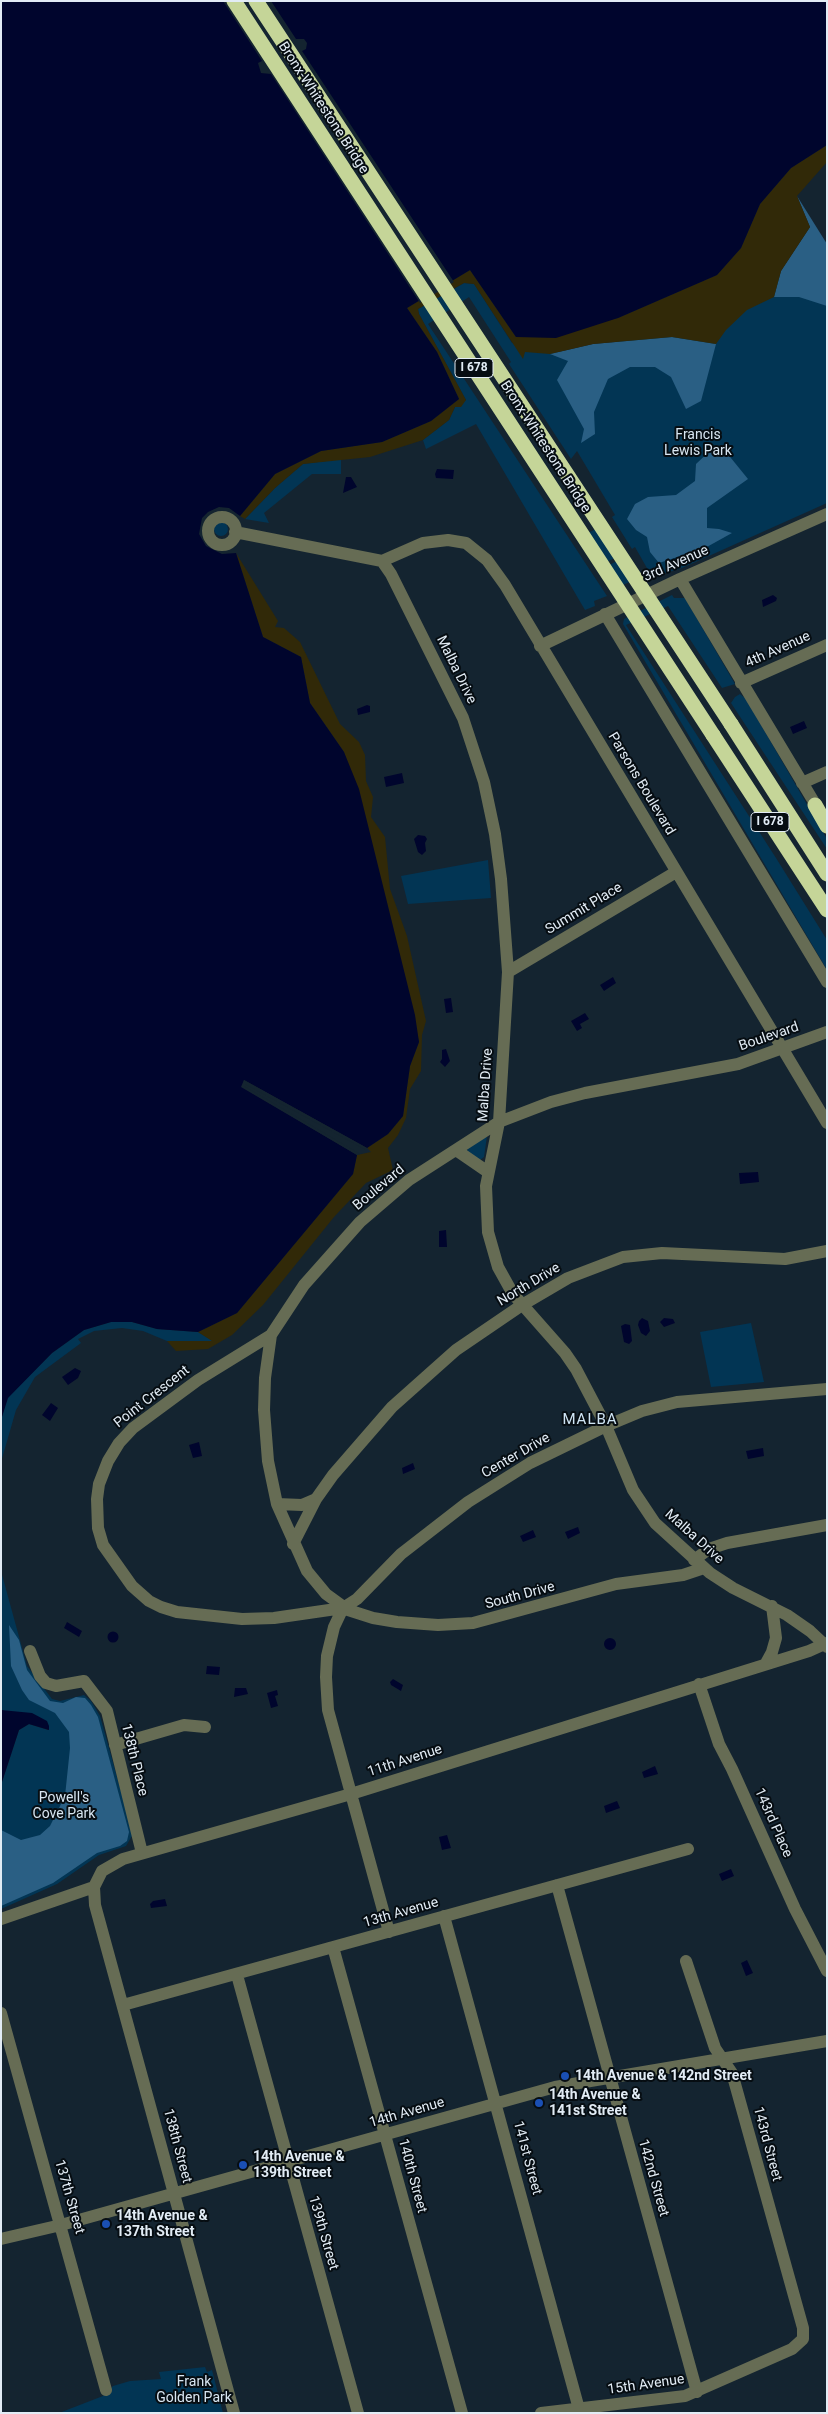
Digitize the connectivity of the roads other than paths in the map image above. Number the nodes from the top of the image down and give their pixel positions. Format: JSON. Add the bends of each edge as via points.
{"nodes":[{"id":1,"x":234,"y":1,"type":"edge"},
{"id":2,"x":256,"y":1,"type":"edge"},
{"id":3,"x":827,"y":514,"type":"edge"},
{"id":4,"x":235,"y":532,"type":"dead end"},
{"id":5,"x":382,"y":561,"type":"junction"},
{"id":6,"x":680,"y":579,"type":"junction"},
{"id":7,"x":605,"y":614,"type":"junction"},
{"id":8,"x":827,"y":645,"type":"edge"},
{"id":9,"x":540,"y":646,"type":"junction"},
{"id":10,"x":741,"y":683,"type":"junction"},
{"id":11,"x":827,"y":772,"type":"edge"},
{"id":12,"x":802,"y":784,"type":"junction"},
{"id":13,"x":815,"y":805,"type":"junction"},
{"id":14,"x":827,"y":822,"type":"edge"},
{"id":15,"x":827,"y":826,"type":"edge"},
{"id":16,"x":676,"y":872,"type":"junction"},
{"id":17,"x":827,"y":874,"type":"edge"},
{"id":18,"x":827,"y":910,"type":"edge"},
{"id":19,"x":508,"y":972,"type":"junction"},
{"id":20,"x":827,"y":982,"type":"edge"},
{"id":21,"x":827,"y":1032,"type":"edge"},
{"id":22,"x":782,"y":1050,"type":"junction"},
{"id":23,"x":499,"y":1122,"type":"junction"},
{"id":24,"x":827,"y":1123,"type":"edge"},
{"id":25,"x":456,"y":1150,"type":"junction"},
{"id":26,"x":488,"y":1172,"type":"junction"},
{"id":27,"x":827,"y":1251,"type":"edge"},
{"id":28,"x":522,"y":1304,"type":"junction"},
{"id":29,"x":271,"y":1335,"type":"junction"},
{"id":30,"x":827,"y":1389,"type":"edge"},
{"id":31,"x":606,"y":1426,"type":"junction"},
{"id":32,"x":316,"y":1499,"type":"junction"},
{"id":33,"x":277,"y":1504,"type":"junction"},
{"id":34,"x":827,"y":1525,"type":"edge"},
{"id":35,"x":293,"y":1544,"type":"junction"},
{"id":36,"x":699,"y":1564,"type":"junction"},
{"id":37,"x":772,"y":1606,"type":"junction"},
{"id":38,"x":343,"y":1608,"type":"junction"},
{"id":39,"x":826,"y":1644,"type":"edge"},
{"id":40,"x":30,"y":1651,"type":"dead end"},
{"id":41,"x":766,"y":1663,"type":"junction"},
{"id":42,"x":699,"y":1684,"type":"junction"},
{"id":43,"x":205,"y":1727,"type":"dead end"},
{"id":44,"x":115,"y":1745,"type":"junction"},
{"id":45,"x":351,"y":1794,"type":"junction"},
{"id":46,"x":688,"y":1849,"type":"dead end"},
{"id":47,"x":142,"y":1853,"type":"junction"},
{"id":48,"x":557,"y":1885,"type":"junction"},
{"id":49,"x":94,"y":1886,"type":"junction"},
{"id":50,"x":444,"y":1916,"type":"junction"},
{"id":51,"x":1,"y":1920,"type":"edge"},
{"id":52,"x":389,"y":1932,"type":"junction"},
{"id":53,"x":333,"y":1947,"type":"junction"},
{"id":54,"x":686,"y":1961,"type":"dead end"},
{"id":55,"x":827,"y":1972,"type":"edge"},
{"id":56,"x":237,"y":1975,"type":"junction"},
{"id":57,"x":123,"y":2006,"type":"junction"},
{"id":58,"x":1,"y":2013,"type":"edge"},
{"id":59,"x":827,"y":2041,"type":"edge"},
{"id":60,"x":723,"y":2058,"type":"junction"},
{"id":61,"x":610,"y":2077,"type":"junction"},
{"id":62,"x":497,"y":2104,"type":"junction"},
{"id":63,"x":385,"y":2135,"type":"junction"},
{"id":64,"x":288,"y":2162,"type":"junction"},
{"id":65,"x":174,"y":2193,"type":"junction"},
{"id":66,"x":61,"y":2225,"type":"junction"},
{"id":67,"x":1,"y":2239,"type":"edge"},
{"id":68,"x":802,"y":2341,"type":"joint"},
{"id":69,"x":106,"y":2390,"type":"dead end"},
{"id":70,"x":697,"y":2392,"type":"junction"},
{"id":71,"x":579,"y":2409,"type":"junction"},
{"id":72,"x":234,"y":2413,"type":"edge"},
{"id":73,"x":358,"y":2413,"type":"edge"},
{"id":74,"x":462,"y":2413,"type":"edge"},
{"id":75,"x":541,"y":2413,"type":"edge"}],
"edges":[{"from":1,"to":18,"type":"highway","name":"Bronx-Whitestone Bridge","number":"I 678","bridge":true},
{"from":2,"to":17,"type":"highway","name":"Bronx-Whitestone Bridge","number":"I 678","bridge":true},
{"from":3,"to":6,"type":"street","name":"3rd Avenue"},
{"from":4,"to":5,"type":"street"},
{"from":5,"to":9,"type":"street","name":"Parsons Boulevard","via":[[437,540],[466,543],[487,560]]},
{"from":5,"to":19,"type":"street","name":"Malba Drive","via":[[458,706],[477,756],[495,834]]},
{"from":6,"to":7,"type":"street","name":"3rd Avenue"},
{"from":6,"to":10,"type":"street"},
{"from":7,"to":9,"type":"street","name":"3rd Avenue"},
{"from":7,"to":20,"type":"street"},
{"from":8,"to":10,"type":"street","name":"4th Avenue"},
{"from":9,"to":16,"type":"street","name":"Parsons Boulevard"},
{"from":10,"to":12,"type":"street"},
{"from":11,"to":12,"type":"street"},
{"from":12,"to":13,"type":"street"},
{"from":13,"to":14,"type":"street"},
{"from":13,"to":15,"type":"highway"},
{"from":16,"to":19,"type":"street","name":"Summit Place"},
{"from":16,"to":22,"type":"street","name":"Parsons Boulevard"},
{"from":19,"to":23,"type":"street","name":"Malba Drive"},
{"from":21,"to":22,"type":"street","name":"Boulevard"},
{"from":22,"to":23,"type":"street","name":"Boulevard","via":[[728,1066],[569,1096]]},
{"from":22,"to":24,"type":"street","name":"Parsons Boulevard"},
{"from":23,"to":25,"type":"street","name":"Boulevard"},
{"from":23,"to":26,"type":"street","name":"Malba Drive"},
{"from":25,"to":26,"type":"street"},
{"from":25,"to":29,"type":"street","name":"Boulevard","via":[[410,1180],[360,1222],[304,1285]]},
{"from":26,"to":28,"type":"street","name":"Malba Drive","via":[[488,1232],[492,1249],[505,1282]]},
{"from":27,"to":28,"type":"street","name":"North Drive","via":[[785,1259],[662,1253],[623,1257],[568,1278]]},
{"from":28,"to":31,"type":"street","name":"Malba Drive","via":[[565,1353]]},
{"from":28,"to":32,"type":"street","name":"North Drive","via":[[456,1350],[392,1407],[350,1452]]},
{"from":29,"to":33,"type":"street","name":"Boulevard","via":[[264,1410],[268,1461]]},
{"from":29,"to":38,"type":"street","name":"Point Crescent","via":[[175,1396],[119,1443],[99,1484],[98,1528],[112,1561],[132,1586],[149,1601],[177,1612],[231,1619],[263,1619]]},
{"from":30,"to":31,"type":"street","name":"Center Drive","via":[[677,1402],[642,1411]]},
{"from":31,"to":36,"type":"street","name":"Malba Drive","via":[[644,1508],[668,1537]]},
{"from":31,"to":38,"type":"street","name":"Center Drive","via":[[530,1463],[468,1502],[401,1554],[361,1595]]},
{"from":32,"to":33,"type":"street","via":[[302,1506]]},
{"from":32,"to":35,"type":"street","name":"North Drive"},
{"from":33,"to":35,"type":"street","name":"Boulevard"},
{"from":34,"to":36,"type":"street","name":"South Drive","via":[[727,1543],[709,1550]]},
{"from":35,"to":38,"type":"street","name":"Boulevard","via":[[315,1581]]},
{"from":36,"to":37,"type":"street","name":"Malba Drive","via":[[725,1583]]},
{"from":36,"to":38,"type":"street","name":"South Drive","via":[[683,1575],[616,1584],[473,1623],[397,1622]]},
{"from":37,"to":39,"type":"street","name":"Malba Drive"},
{"from":37,"to":41,"type":"street","via":[[776,1638]]},
{"from":38,"to":45,"type":"street","via":[[330,1642],[326,1686],[331,1723]]},
{"from":39,"to":41,"type":"street","name":"11th Avenue"},
{"from":40,"to":44,"type":"street","name":"138th Place","via":[[46,1683],[56,1686],[84,1681],[107,1711]]},
{"from":41,"to":42,"type":"street","name":"11th Avenue"},
{"from":42,"to":45,"type":"street","name":"11th Avenue"},
{"from":42,"to":55,"type":"street","name":"143rd Place","via":[[718,1744]]},
{"from":43,"to":44,"type":"street","via":[[184,1725]]},
{"from":44,"to":47,"type":"street","name":"138th Place"},
{"from":45,"to":47,"type":"street","name":"11th Avenue"},
{"from":45,"to":52,"type":"street"},
{"from":46,"to":48,"type":"street","name":"13th Avenue"},
{"from":47,"to":49,"type":"street","name":"11th Avenue","via":[[107,1867]]},
{"from":48,"to":50,"type":"street","name":"13th Avenue"},
{"from":48,"to":61,"type":"street","name":"142nd Street"},
{"from":49,"to":51,"type":"street"},
{"from":49,"to":57,"type":"street","name":"138th Street","via":[[95,1905]]},
{"from":50,"to":52,"type":"street","name":"13th Avenue"},
{"from":50,"to":62,"type":"street","name":"141st Street"},
{"from":52,"to":53,"type":"street","name":"13th Avenue"},
{"from":53,"to":56,"type":"street","name":"13th Avenue"},
{"from":53,"to":63,"type":"street","name":"140th Street"},
{"from":54,"to":60,"type":"street","name":"143rd Street","via":[[716,2048]]},
{"from":56,"to":57,"type":"street","name":"13th Avenue"},
{"from":56,"to":64,"type":"street","name":"139th Street"},
{"from":57,"to":65,"type":"street","name":"138th Street"},
{"from":58,"to":66,"type":"street","name":"137th Street"},
{"from":59,"to":60,"type":"street","name":"14th Avenue"},
{"from":60,"to":61,"type":"street","name":"14th Avenue"},
{"from":60,"to":68,"type":"street","name":"143rd Street","via":[[732,2073],[803,2328]]},
{"from":61,"to":62,"type":"street","name":"14th Avenue","via":[[555,2087]]},
{"from":61,"to":70,"type":"street","name":"142nd Street"},
{"from":62,"to":63,"type":"street","name":"14th Avenue"},
{"from":62,"to":71,"type":"street","name":"141st Street"},
{"from":63,"to":64,"type":"street","name":"14th Avenue"},
{"from":63,"to":74,"type":"street","name":"140th Street"},
{"from":64,"to":65,"type":"street","name":"14th Avenue"},
{"from":64,"to":73,"type":"street","name":"139th Street"},
{"from":65,"to":66,"type":"street","name":"14th Avenue"},
{"from":65,"to":72,"type":"street","name":"138th Street"},
{"from":66,"to":67,"type":"street","name":"14th Avenue"},
{"from":66,"to":69,"type":"street","name":"137th Street"},
{"from":68,"to":70,"type":"street","name":"15th Avenue","via":[[792,2349]]},
{"from":70,"to":71,"type":"street","name":"15th Avenue"},
{"from":71,"to":75,"type":"street","name":"15th Avenue"}]}
